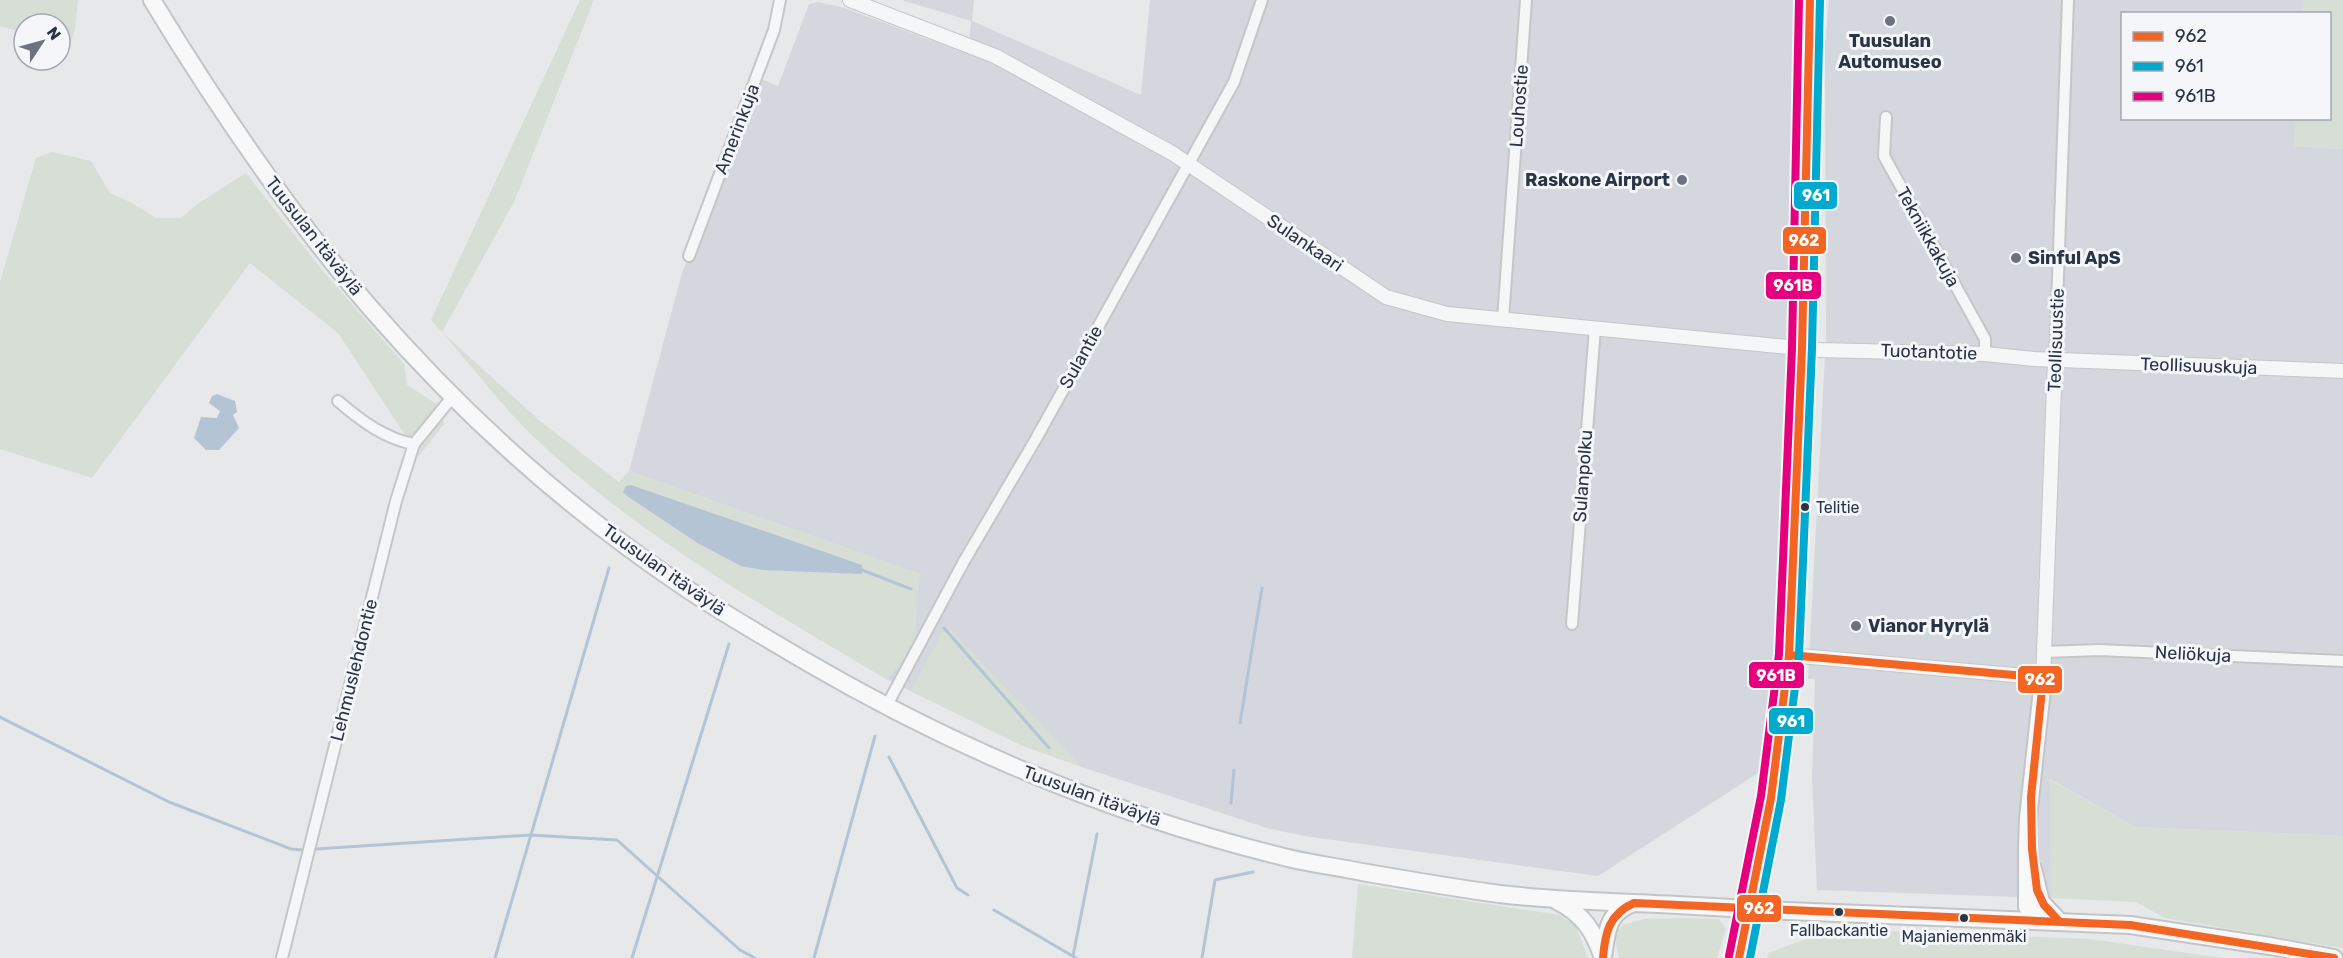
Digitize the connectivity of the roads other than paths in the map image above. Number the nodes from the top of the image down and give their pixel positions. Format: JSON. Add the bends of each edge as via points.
{"nodes":[{"id":1,"x":152,"y":0,"type":"edge"},
{"id":2,"x":780,"y":0,"type":"edge"},
{"id":3,"x":849,"y":0,"type":"edge"},
{"id":4,"x":1262,"y":0,"type":"edge"},
{"id":5,"x":1526,"y":0,"type":"edge"},
{"id":6,"x":1810,"y":0,"type":"edge"},
{"id":7,"x":2068,"y":0,"type":"edge"},
{"id":8,"x":1886,"y":117,"type":"dead end"},
{"id":9,"x":1187,"y":165,"type":"junction"},
{"id":10,"x":688,"y":256,"type":"dead end"},
{"id":11,"x":1503,"y":319,"type":"junction"},
{"id":12,"x":1594,"y":328,"type":"junction"},
{"id":13,"x":1802,"y":348,"type":"junction"},
{"id":14,"x":1985,"y":354,"type":"junction"},
{"id":15,"x":2055,"y":360,"type":"junction"},
{"id":16,"x":2343,"y":371,"type":"edge"},
{"id":17,"x":453,"y":396,"type":"junction"},
{"id":18,"x":338,"y":402,"type":"dead end"},
{"id":19,"x":414,"y":444,"type":"junction"},
{"id":20,"x":1572,"y":624,"type":"dead end"},
{"id":21,"x":2044,"y":652,"type":"junction"},
{"id":22,"x":1789,"y":654,"type":"junction"},
{"id":23,"x":2343,"y":661,"type":"edge"},
{"id":24,"x":2043,"y":680,"type":"junction"},
{"id":25,"x":886,"y":707,"type":"junction"},
{"id":26,"x":2031,"y":797,"type":"junction"},
{"id":27,"x":1553,"y":899,"type":"junction"},
{"id":28,"x":1634,"y":903,"type":"junction"},
{"id":29,"x":1994,"y":919,"type":"junction"},
{"id":30,"x":2036,"y":920,"type":"junction"},
{"id":31,"x":2059,"y":921,"type":"junction"},
{"id":32,"x":1603,"y":957,"type":"edge"},
{"id":33,"x":282,"y":958,"type":"edge"},
{"id":34,"x":1739,"y":958,"type":"edge"},
{"id":35,"x":2334,"y":958,"type":"edge"}],
"edges":[{"from":1,"to":17,"type":"main road","name":"Tuusulan itäväylä","via":[[248,151],[302,225],[370,307]]},
{"from":2,"to":10,"type":"street","name":"Amerinkuja","via":[[774,30]]},
{"from":3,"to":9,"type":"street","name":"Sulankaari","via":[[995,56],[1172,153]]},
{"from":4,"to":9,"type":"street","name":"Sulantie","via":[[1234,82]]},
{"from":5,"to":11,"type":"street","name":"Louhostie"},
{"from":6,"to":13,"type":"street"},
{"from":7,"to":15,"type":"street","name":"Teollisuustie"},
{"from":8,"to":14,"type":"street","name":"Tekniikkakuja","via":[[1884,156],[1984,339]]},
{"from":9,"to":11,"type":"street","name":"Sulankaari","via":[[1386,297],[1447,314]]},
{"from":9,"to":25,"type":"street","name":"Sulantie"},
{"from":11,"to":12,"type":"street","name":"Sulankaari"},
{"from":12,"to":13,"type":"street","name":"Sulankaari"},
{"from":12,"to":20,"type":"street","name":"Sulanpolku"},
{"from":13,"to":14,"type":"street","name":"Tuotantotie"},
{"from":13,"to":22,"type":"street"},
{"from":14,"to":15,"type":"street","name":"Tuotantotie"},
{"from":15,"to":16,"type":"street","name":"Teollisuuskuja"},
{"from":15,"to":21,"type":"street","name":"Teollisuustie"},
{"from":17,"to":19,"type":"street","name":"Lehmuslehdontie"},
{"from":17,"to":25,"type":"main road","name":"Tuusulan itäväylä","via":[[553,488],[630,549],[688,590]]},
{"from":18,"to":19,"type":"street","via":[[399,441]]},
{"from":19,"to":33,"type":"street","name":"Lehmuslehdontie","via":[[396,501]]},
{"from":21,"to":23,"type":"street","name":"Neliökuja","via":[[2099,650]]},
{"from":21,"to":24,"type":"street","name":"Teollisuustie"},
{"from":22,"to":24,"type":"street"},
{"from":22,"to":34,"type":"street","via":[[1771,798]]},
{"from":24,"to":26,"type":"main road"},
{"from":25,"to":27,"type":"main road","name":"Tuusulan itäväylä","via":[[1051,783],[1210,837],[1292,859],[1419,882]]},
{"from":26,"to":29,"type":"main road","via":[[2025,819],[2020,897],[2013,910]]},
{"from":26,"to":30,"type":"main road","via":[[2026,893],[2029,912]]},
{"from":26,"to":31,"type":"main road","via":[[2036,884],[2041,902]]},
{"from":27,"to":28,"type":"main road","name":"Tuusulan itäväylä"},
{"from":27,"to":32,"type":"main road","via":[[1587,922]]},
{"from":28,"to":29,"type":"main road","name":"Tuusulan itäväylä","bridge":true},
{"from":28,"to":32,"type":"main road","via":[[1617,911],[1611,919]]},
{"from":29,"to":30,"type":"main road","name":"Tuusulan itäväylä"},
{"from":30,"to":31,"type":"main road","name":"Tuusulan itäväylä"},
{"from":31,"to":35,"type":"main road","name":"Tuusulan itäväylä","via":[[2130,925]]}]}
